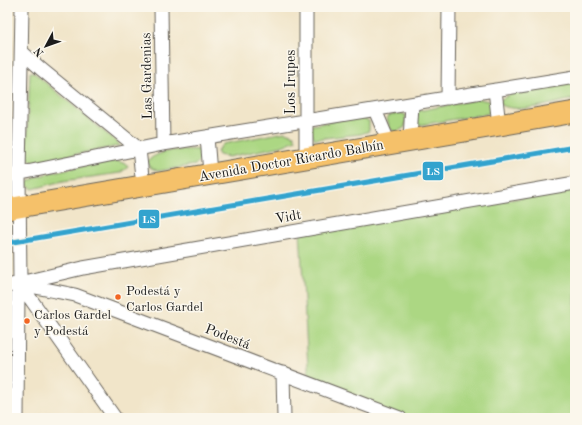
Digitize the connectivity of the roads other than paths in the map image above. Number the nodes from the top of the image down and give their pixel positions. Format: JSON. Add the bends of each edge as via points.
{"nodes":[{"id":1,"x":22,"y":7,"type":"edge"},
{"id":2,"x":161,"y":7,"type":"edge"},
{"id":3,"x":306,"y":7,"type":"edge"},
{"id":4,"x":449,"y":7,"type":"edge"},
{"id":5,"x":22,"y":52,"type":"junction"},
{"id":6,"x":575,"y":77,"type":"edge"},
{"id":7,"x":495,"y":90,"type":"junction"},
{"id":8,"x":448,"y":98,"type":"junction"},
{"id":9,"x":412,"y":104,"type":"junction"},
{"id":10,"x":375,"y":110,"type":"junction"},
{"id":11,"x":575,"y":112,"type":"edge"},
{"id":12,"x":306,"y":122,"type":"junction"},
{"id":13,"x":499,"y":125,"type":"junction"},
{"id":14,"x":207,"y":137,"type":"junction"},
{"id":15,"x":410,"y":140,"type":"junction"},
{"id":16,"x":389,"y":143,"type":"junction"},
{"id":17,"x":162,"y":144,"type":"junction"},
{"id":18,"x":139,"y":149,"type":"junction"},
{"id":19,"x":306,"y":157,"type":"junction"},
{"id":20,"x":210,"y":173,"type":"junction"},
{"id":21,"x":13,"y":175,"type":"edge"},
{"id":22,"x":575,"y":183,"type":"edge"},
{"id":23,"x":143,"y":186,"type":"junction"},
{"id":24,"x":13,"y":208,"type":"edge"},
{"id":25,"x":20,"y":284,"type":"junction"},
{"id":26,"x":7,"y":286,"type":"edge"},
{"id":27,"x":283,"y":374,"type":"junction"},
{"id":28,"x":16,"y":418,"type":"edge"},
{"id":29,"x":115,"y":418,"type":"edge"},
{"id":30,"x":284,"y":418,"type":"edge"},
{"id":31,"x":400,"y":418,"type":"edge"}],
"edges":[{"from":1,"to":5,"type":"street"},
{"from":2,"to":17,"type":"street","name":"Las Gardenias"},
{"from":3,"to":12,"type":"street","name":"Los Irupes"},
{"from":4,"to":8,"type":"street"},
{"from":5,"to":18,"type":"street"},
{"from":5,"to":21,"type":"street"},
{"from":6,"to":7,"type":"street"},
{"from":7,"to":8,"type":"street"},
{"from":7,"to":13,"type":"street"},
{"from":8,"to":9,"type":"street"},
{"from":9,"to":10,"type":"street"},
{"from":9,"to":15,"type":"street"},
{"from":10,"to":12,"type":"street"},
{"from":10,"to":16,"type":"street"},
{"from":11,"to":13,"type":"main road","name":"Avenida Doctor Ricardo Balbín"},
{"from":12,"to":14,"type":"street"},
{"from":12,"to":19,"type":"street","name":"Los Irupes"},
{"from":13,"to":15,"type":"main road","name":"Avenida Doctor Ricardo Balbín"},
{"from":14,"to":17,"type":"street"},
{"from":14,"to":20,"type":"street"},
{"from":15,"to":16,"type":"main road","name":"Avenida Doctor Ricardo Balbín"},
{"from":16,"to":19,"type":"main road","name":"Avenida Doctor Ricardo Balbín"},
{"from":17,"to":18,"type":"street"},
{"from":18,"to":21,"type":"street"},
{"from":18,"to":23,"type":"street"},
{"from":19,"to":20,"type":"main road","name":"Avenida Doctor Ricardo Balbín"},
{"from":20,"to":23,"type":"main road","name":"Avenida Doctor Ricardo Balbín"},
{"from":21,"to":24,"type":"street"},
{"from":22,"to":25,"type":"street","name":"Vidt","via":[[83,268]]},
{"from":23,"to":24,"type":"main road","name":"Avenida Doctor Ricardo Balbín"},
{"from":24,"to":25,"type":"street"},
{"from":25,"to":26,"type":"street","name":"Vidt"},
{"from":25,"to":27,"type":"street","name":"Podestá","via":[[75,295]]},
{"from":25,"to":28,"type":"street"},
{"from":25,"to":29,"type":"street"},
{"from":27,"to":30,"type":"street"},
{"from":27,"to":31,"type":"street","name":"Podestá"}]}
